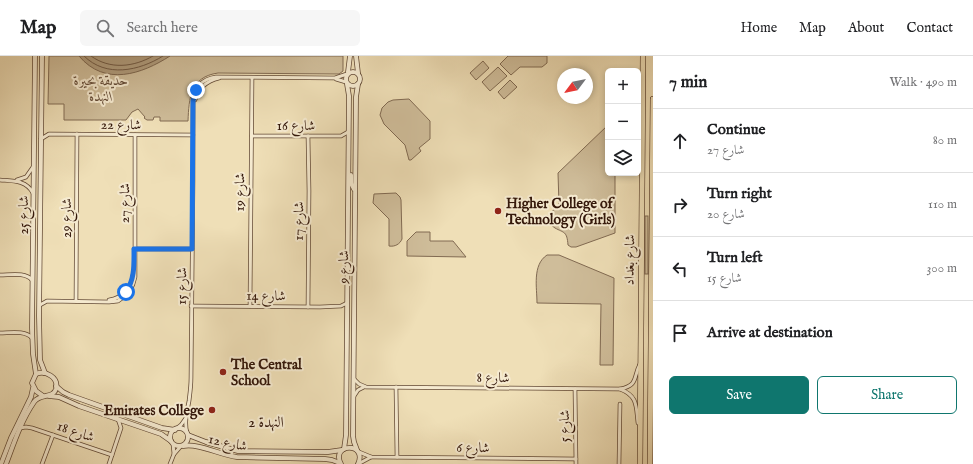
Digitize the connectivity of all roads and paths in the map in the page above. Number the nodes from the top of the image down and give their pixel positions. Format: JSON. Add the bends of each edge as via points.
{"nodes":[{"id":1,"x":35,"y":56,"type":"edge"},
{"id":2,"x":42,"y":56,"type":"edge"},
{"id":3,"x":350,"y":56,"type":"edge"},
{"id":4,"x":356,"y":56,"type":"edge"},
{"id":5,"x":643,"y":56,"type":"edge"},
{"id":6,"x":348,"y":73,"type":"junction"},
{"id":7,"x":358,"y":73,"type":"junction"},
{"id":8,"x":252,"y":78,"type":"junction"},
{"id":9,"x":335,"y":78,"type":"junction"},
{"id":10,"x":346,"y":83,"type":"junction"},
{"id":11,"x":358,"y":84,"type":"junction"},
{"id":12,"x":653,"y":99,"type":"edge"},
{"id":13,"x":41,"y":128,"type":"junction"},
{"id":14,"x":349,"y":131,"type":"junction"},
{"id":15,"x":49,"y":134,"type":"junction"},
{"id":16,"x":77,"y":134,"type":"junction"},
{"id":17,"x":135,"y":135,"type":"junction"},
{"id":18,"x":193,"y":135,"type":"junction"},
{"id":19,"x":252,"y":136,"type":"junction"},
{"id":20,"x":308,"y":136,"type":"junction"},
{"id":21,"x":341,"y":136,"type":"junction"},
{"id":22,"x":41,"y":138,"type":"junction"},
{"id":23,"x":349,"y":142,"type":"junction"},
{"id":24,"x":34,"y":164,"type":"junction"},
{"id":25,"x":349,"y":165,"type":"junction"},
{"id":26,"x":0,"y":180,"type":"edge"},
{"id":27,"x":15,"y":181,"type":"junction"},
{"id":28,"x":355,"y":190,"type":"junction"},
{"id":29,"x":34,"y":195,"type":"junction"},
{"id":30,"x":652,"y":218,"type":"edge"},
{"id":31,"x":134,"y":249,"type":"junction"},
{"id":32,"x":192,"y":249,"type":"junction"},
{"id":33,"x":33,"y":269,"type":"junction"},
{"id":34,"x":0,"y":275,"type":"edge"},
{"id":35,"x":24,"y":275,"type":"junction"},
{"id":36,"x":33,"y":281,"type":"junction"},
{"id":37,"x":40,"y":298,"type":"junction"},
{"id":38,"x":47,"y":301,"type":"junction"},
{"id":39,"x":76,"y":301,"type":"junction"},
{"id":40,"x":347,"y":303,"type":"junction"},
{"id":41,"x":40,"y":306,"type":"junction"},
{"id":42,"x":191,"y":306,"type":"junction"},
{"id":43,"x":250,"y":306,"type":"junction"},
{"id":44,"x":341,"y":306,"type":"junction"},
{"id":45,"x":653,"y":306,"type":"edge"},
{"id":46,"x":308,"y":307,"type":"junction"},
{"id":47,"x":347,"y":310,"type":"junction"},
{"id":48,"x":651,"y":313,"type":"junction"},
{"id":49,"x":32,"y":328,"type":"junction"},
{"id":50,"x":0,"y":333,"type":"edge"},
{"id":51,"x":24,"y":333,"type":"junction"},
{"id":52,"x":32,"y":339,"type":"junction"},
{"id":53,"x":652,"y":359,"type":"edge"},
{"id":54,"x":640,"y":364,"type":"junction"},
{"id":55,"x":45,"y":373,"type":"junction"},
{"id":56,"x":36,"y":374,"type":"junction"},
{"id":57,"x":353,"y":378,"type":"junction"},
{"id":58,"x":56,"y":386,"type":"junction"},
{"id":59,"x":366,"y":387,"type":"junction"},
{"id":60,"x":396,"y":387,"type":"junction"},
{"id":61,"x":33,"y":388,"type":"junction"},
{"id":62,"x":575,"y":389,"type":"junction"},
{"id":63,"x":620,"y":389,"type":"junction"},
{"id":64,"x":43,"y":396,"type":"junction"},
{"id":65,"x":48,"y":396,"type":"junction"},
{"id":66,"x":353,"y":396,"type":"junction"},
{"id":67,"x":620,"y":404,"type":"dead end"},
{"id":68,"x":653,"y":405,"type":"edge"},
{"id":69,"x":650,"y":411,"type":"junction"},
{"id":70,"x":186,"y":418,"type":"junction"},
{"id":71,"x":24,"y":420,"type":"junction"},
{"id":72,"x":118,"y":420,"type":"junction"},
{"id":73,"x":129,"y":423,"type":"junction"},
{"id":74,"x":20,"y":428,"type":"junction"},
{"id":75,"x":32,"y":428,"type":"junction"},
{"id":76,"x":121,"y":428,"type":"junction"},
{"id":77,"x":176,"y":429,"type":"junction"},
{"id":78,"x":188,"y":434,"type":"junction"},
{"id":79,"x":54,"y":435,"type":"junction"},
{"id":80,"x":640,"y":436,"type":"junction"},
{"id":81,"x":172,"y":442,"type":"junction"},
{"id":82,"x":182,"y":446,"type":"junction"},
{"id":83,"x":343,"y":449,"type":"junction"},
{"id":84,"x":358,"y":451,"type":"junction"},
{"id":85,"x":112,"y":455,"type":"junction"},
{"id":86,"x":173,"y":456,"type":"junction"},
{"id":87,"x":371,"y":457,"type":"junction"},
{"id":88,"x":397,"y":457,"type":"junction"},
{"id":89,"x":498,"y":458,"type":"junction"},
{"id":90,"x":576,"y":459,"type":"junction"},
{"id":91,"x":1,"y":464,"type":"edge"},
{"id":92,"x":6,"y":464,"type":"edge"},
{"id":93,"x":42,"y":464,"type":"edge"},
{"id":94,"x":109,"y":464,"type":"edge"},
{"id":95,"x":170,"y":464,"type":"edge"},
{"id":96,"x":341,"y":464,"type":"edge"},
{"id":97,"x":358,"y":464,"type":"edge"},
{"id":98,"x":498,"y":464,"type":"edge"},
{"id":99,"x":576,"y":464,"type":"edge"},
{"id":100,"x":619,"y":464,"type":"edge"},
{"id":101,"x":640,"y":464,"type":"edge"},
{"id":102,"x":650,"y":464,"type":"edge"}],
"edges":[{"from":1,"to":24,"type":"street","name":"شارع 25"},
{"from":2,"to":13,"type":"street","name":"شارع 25"},
{"from":3,"to":6,"type":"street"},
{"from":4,"to":7,"type":"street"},
{"from":5,"to":54,"type":"main road","name":"شارع بغداد"},
{"from":6,"to":7,"type":"street"},
{"from":6,"to":9,"type":"street","name":"شارع 15"},
{"from":6,"to":10,"type":"street"},
{"from":7,"to":11,"type":"street"},
{"from":8,"to":9,"type":"street","name":"شارع 15"},
{"from":8,"to":18,"type":"street","name":"شارع 15","via":[[222,77],[201,87],[193,106]]},
{"from":8,"to":19,"type":"street","name":"شارع 19"},
{"from":9,"to":10,"type":"street","name":"شارع 15"},
{"from":10,"to":11,"type":"street","via":[[351,86]]},
{"from":10,"to":14,"type":"street","name":"شارع 9","via":[[349,93]]},
{"from":11,"to":28,"type":"street","name":"شارع 9"},
{"from":12,"to":30,"type":"main road","name":"شارع بغداد"},
{"from":13,"to":15,"type":"street"},
{"from":13,"to":22,"type":"street","name":"شارع 25"},
{"from":14,"to":21,"type":"street"},
{"from":14,"to":23,"type":"street","name":"شارع 9"},
{"from":15,"to":16,"type":"street","name":"شارع 22"},
{"from":15,"to":22,"type":"street","name":"شارع 22"},
{"from":16,"to":17,"type":"street","name":"شارع 22"},
{"from":16,"to":39,"type":"street","name":"شارع 29"},
{"from":17,"to":18,"type":"street","name":"شارع 22"},
{"from":17,"to":31,"type":"street","name":"شارع 27"},
{"from":18,"to":32,"type":"street","name":"شارع 15"},
{"from":19,"to":20,"type":"street","name":"شارع 16"},
{"from":19,"to":43,"type":"street","name":"شارع 19"},
{"from":20,"to":21,"type":"street","name":"شارع 16"},
{"from":20,"to":46,"type":"street","name":"شارع 17"},
{"from":21,"to":23,"type":"street"},
{"from":22,"to":37,"type":"street","name":"شارع 25"},
{"from":23,"to":25,"type":"street","name":"شارع 9"},
{"from":24,"to":27,"type":"street","via":[[28,176]]},
{"from":24,"to":29,"type":"street","name":"شارع 25"},
{"from":25,"to":28,"type":"street"},
{"from":25,"to":40,"type":"street","name":"شارع 9"},
{"from":26,"to":27,"type":"street"},
{"from":27,"to":29,"type":"street","via":[[28,185]]},
{"from":28,"to":57,"type":"street","name":"شارع 9"},
{"from":29,"to":33,"type":"street","name":"شارع 25"},
{"from":30,"to":48,"type":"main road","name":"شارع بغداد"},
{"from":31,"to":32,"type":"street"},
{"from":31,"to":39,"type":"street","name":"شارع 27","via":[[134,271],[126,292],[116,299],[101,302]]},
{"from":32,"to":42,"type":"street","name":"شارع 15"},
{"from":33,"to":35,"type":"street"},
{"from":33,"to":36,"type":"street","name":"شارع 25"},
{"from":34,"to":35,"type":"street"},
{"from":35,"to":36,"type":"street"},
{"from":36,"to":49,"type":"street","name":"شارع 25"},
{"from":37,"to":38,"type":"street","name":"شارع 27"},
{"from":37,"to":41,"type":"street","name":"شارع 25"},
{"from":38,"to":39,"type":"street","name":"شارع 27"},
{"from":38,"to":41,"type":"street"},
{"from":40,"to":44,"type":"street","name":"شارع 14"},
{"from":40,"to":47,"type":"street","name":"شارع 9"},
{"from":41,"to":55,"type":"street","name":"شارع 25","via":[[40,360]]},
{"from":42,"to":43,"type":"street","name":"شارع 14"},
{"from":42,"to":70,"type":"street","name":"شارع 15","via":[[190,386]]},
{"from":43,"to":46,"type":"street","name":"شارع 14"},
{"from":44,"to":46,"type":"street","name":"شارع 14"},
{"from":44,"to":47,"type":"street"},
{"from":45,"to":48,"type":"street"},
{"from":47,"to":83,"type":"street","name":"شارع 9","via":[[346,435]]},
{"from":48,"to":53,"type":"main road","name":"شارع بغداد"},
{"from":49,"to":51,"type":"street"},
{"from":49,"to":52,"type":"street","name":"شارع 25"},
{"from":50,"to":51,"type":"street"},
{"from":51,"to":52,"type":"street"},
{"from":52,"to":56,"type":"street","name":"شارع 25"},
{"from":53,"to":69,"type":"main road","name":"شارع بغداد"},
{"from":54,"to":63,"type":"street","via":[[632,384]]},
{"from":54,"to":80,"type":"main road","name":"شارع بغداد"},
{"from":55,"to":56,"type":"street"},
{"from":55,"to":58,"type":"street","via":[[53,377]]},
{"from":56,"to":61,"type":"street","via":[[32,381]]},
{"from":57,"to":59,"type":"street"},
{"from":57,"to":66,"type":"street","name":"شارع 9"},
{"from":58,"to":65,"type":"street","via":[[54,392]]},
{"from":58,"to":77,"type":"street","via":[[69,395],[162,428]]},
{"from":59,"to":60,"type":"street","name":"شارع 8"},
{"from":59,"to":66,"type":"street","via":[[358,390]]},
{"from":60,"to":62,"type":"street","name":"شارع 8"},
{"from":60,"to":88,"type":"street"},
{"from":61,"to":64,"type":"street"},
{"from":61,"to":91,"type":"street"},
{"from":62,"to":63,"type":"street","name":"شارع 8"},
{"from":62,"to":90,"type":"street","name":"شارع 5"},
{"from":63,"to":80,"type":"street","via":[[630,393],[635,400]]},
{"from":64,"to":65,"type":"street"},
{"from":64,"to":71,"type":"street","via":[[34,401]]},
{"from":65,"to":72,"type":"street","via":[[59,397]]},
{"from":66,"to":84,"type":"street","name":"شارع 9","via":[[353,439]]},
{"from":67,"to":100,"type":"street"},
{"from":68,"to":69,"type":"street"},
{"from":69,"to":102,"type":"main road","name":"شارع بغداد"},
{"from":70,"to":77,"type":"street"},
{"from":70,"to":78,"type":"street","name":"شارع 15"},
{"from":71,"to":74,"type":"street"},
{"from":71,"to":75,"type":"street","name":"شارع 18"},
{"from":72,"to":73,"type":"street"},
{"from":72,"to":76,"type":"street"},
{"from":73,"to":76,"type":"street"},
{"from":73,"to":81,"type":"street","via":[[160,434]]},
{"from":74,"to":75,"type":"street","name":"شارع 18"},
{"from":74,"to":92,"type":"street"},
{"from":75,"to":79,"type":"street","name":"شارع 18"},
{"from":76,"to":85,"type":"street"},
{"from":77,"to":78,"type":"street","via":[[184,430]]},
{"from":77,"to":81,"type":"street","via":[[171,435]]},
{"from":78,"to":82,"type":"street","via":[[187,442]]},
{"from":78,"to":83,"type":"street","name":"شارع 12","via":[[238,451],[328,452]]},
{"from":79,"to":85,"type":"street","name":"شارع 18"},
{"from":79,"to":93,"type":"street"},
{"from":80,"to":101,"type":"main road","name":"شارع بغداد"},
{"from":81,"to":82,"type":"street"},
{"from":81,"to":86,"type":"street"},
{"from":82,"to":86,"type":"street"},
{"from":82,"to":96,"type":"street","name":"شارع 12","via":[[194,445],[237,458],[325,459]]},
{"from":83,"to":84,"type":"street","name":"شارع 12","via":[[352,448]]},
{"from":83,"to":96,"type":"street","name":"شارع 9","via":[[339,458]]},
{"from":84,"to":87,"type":"street","name":"شارع 6"},
{"from":84,"to":97,"type":"street","name":"شارع 9"},
{"from":85,"to":94,"type":"street"},
{"from":86,"to":95,"type":"street"},
{"from":87,"to":88,"type":"street","name":"شارع 6"},
{"from":87,"to":97,"type":"street","name":"شارع 6"},
{"from":88,"to":89,"type":"street","name":"شارع 6"},
{"from":89,"to":90,"type":"street","name":"شارع 6"},
{"from":89,"to":98,"type":"street"},
{"from":90,"to":99,"type":"street","name":"شارع 5"}]}
